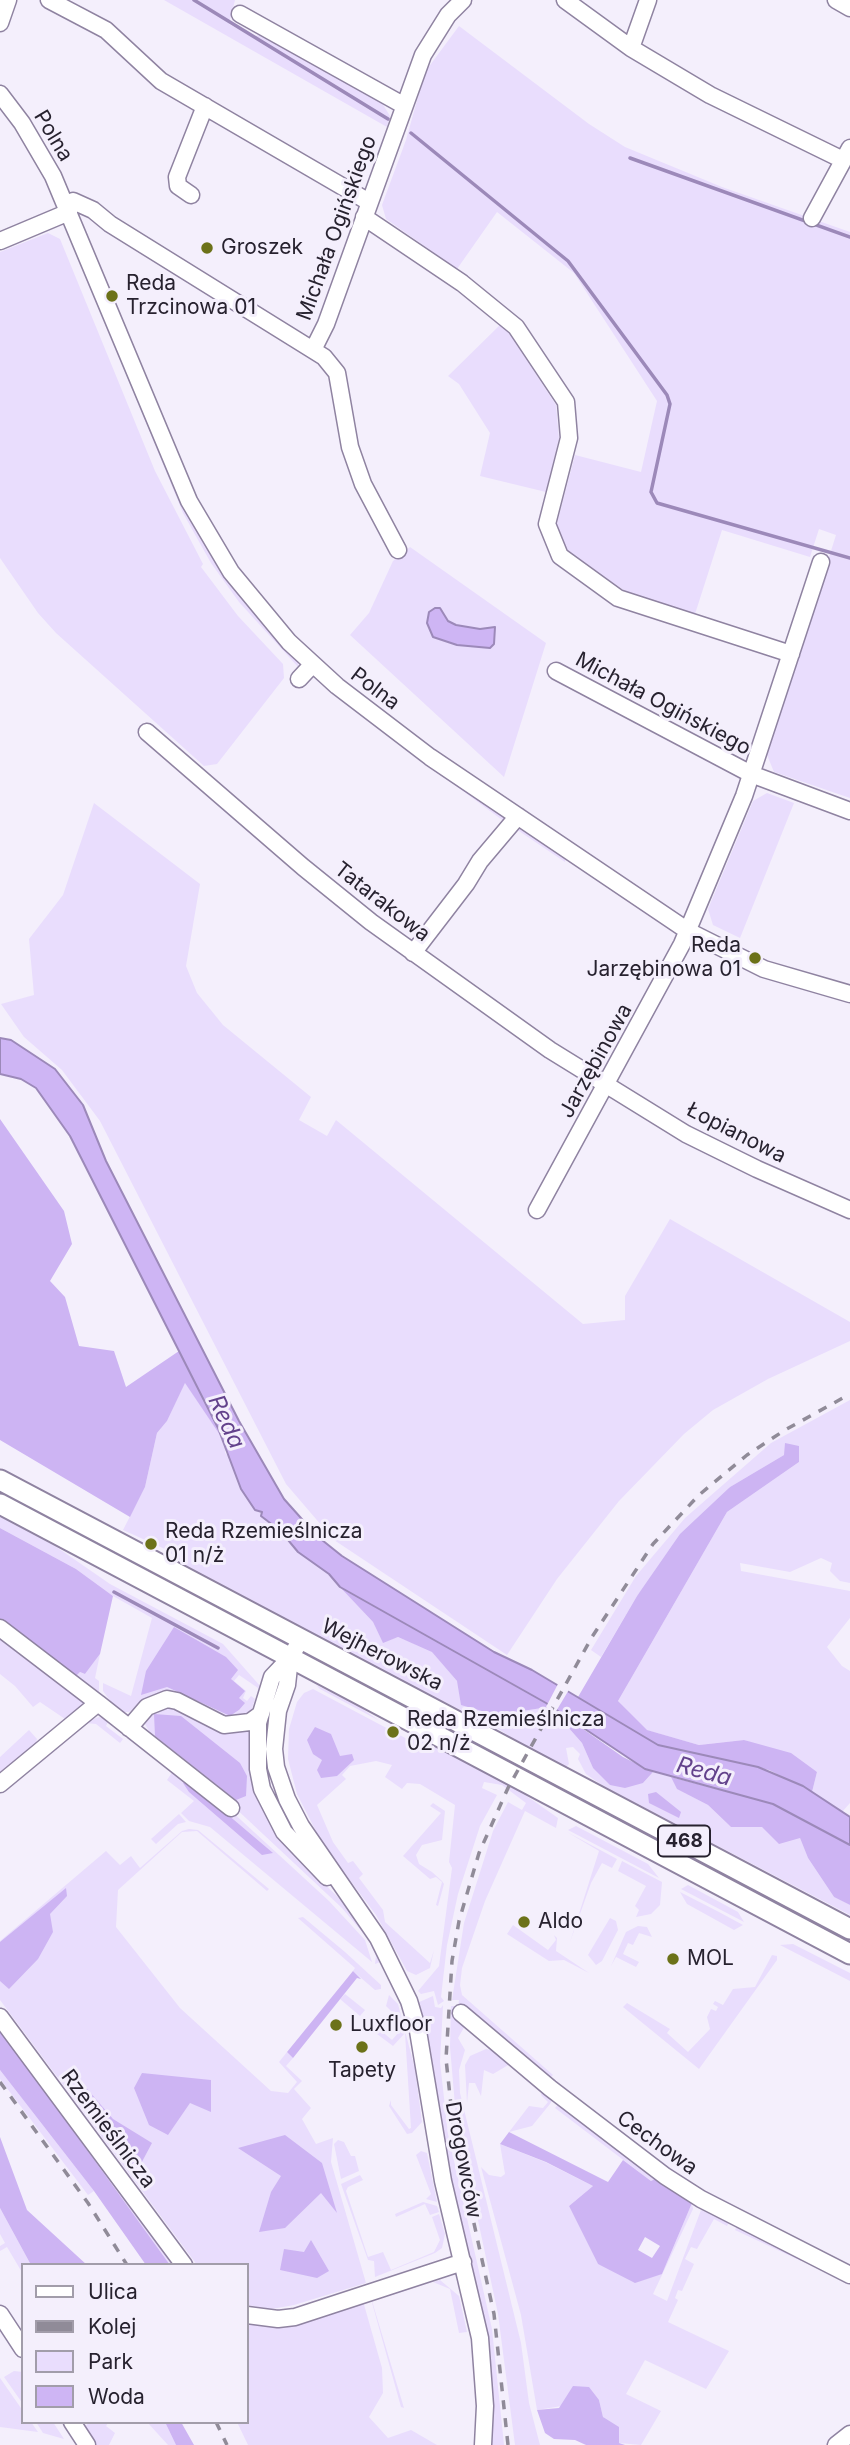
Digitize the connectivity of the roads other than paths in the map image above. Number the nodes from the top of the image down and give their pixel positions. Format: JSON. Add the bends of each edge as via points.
{"nodes":[{"id":1,"x":8,"y":0,"type":"edge"},
{"id":2,"x":49,"y":0,"type":"edge"},
{"id":3,"x":463,"y":0,"type":"edge"},
{"id":4,"x":565,"y":0,"type":"edge"},
{"id":5,"x":648,"y":0,"type":"edge"},
{"id":6,"x":836,"y":0,"type":"edge"},
{"id":7,"x":850,"y":8,"type":"edge"},
{"id":8,"x":240,"y":14,"type":"dead end"},
{"id":9,"x":0,"y":23,"type":"edge"},
{"id":10,"x":631,"y":48,"type":"junction"},
{"id":11,"x":0,"y":94,"type":"edge"},
{"id":12,"x":404,"y":105,"type":"junction"},
{"id":13,"x":205,"y":106,"type":"junction"},
{"id":14,"x":847,"y":154,"type":"edge"},
{"id":15,"x":191,"y":195,"type":"dead end"},
{"id":16,"x":366,"y":209,"type":"junction"},
{"id":17,"x":70,"y":214,"type":"junction"},
{"id":18,"x":812,"y":218,"type":"dead end"},
{"id":19,"x":110,"y":224,"type":"junction"},
{"id":20,"x":0,"y":241,"type":"edge"},
{"id":21,"x":314,"y":348,"type":"junction"},
{"id":22,"x":398,"y":550,"type":"dead end"},
{"id":23,"x":821,"y":562,"type":"dead end"},
{"id":24,"x":791,"y":654,"type":"junction"},
{"id":25,"x":312,"y":666,"type":"junction"},
{"id":26,"x":556,"y":671,"type":"dead end"},
{"id":27,"x":299,"y":679,"type":"dead end"},
{"id":28,"x":147,"y":732,"type":"dead end"},
{"id":29,"x":751,"y":774,"type":"junction"},
{"id":30,"x":850,"y":811,"type":"edge"},
{"id":31,"x":517,"y":816,"type":"junction"},
{"id":32,"x":688,"y":931,"type":"junction"},
{"id":33,"x":413,"y":953,"type":"junction"},
{"id":34,"x":850,"y":994,"type":"edge"},
{"id":35,"x":607,"y":1087,"type":"junction"},
{"id":36,"x":537,"y":1210,"type":"dead end"},
{"id":37,"x":850,"y":1210,"type":"edge"},
{"id":38,"x":0,"y":1480,"type":"edge"},
{"id":39,"x":0,"y":1504,"type":"edge"},
{"id":40,"x":0,"y":1628,"type":"edge"},
{"id":41,"x":301,"y":1639,"type":"junction"},
{"id":42,"x":290,"y":1658,"type":"junction"},
{"id":43,"x":98,"y":1703,"type":"junction"},
{"id":44,"x":261,"y":1714,"type":"junction"},
{"id":45,"x":129,"y":1728,"type":"junction"},
{"id":46,"x":0,"y":1784,"type":"edge"},
{"id":47,"x":231,"y":1808,"type":"dead end"},
{"id":48,"x":349,"y":1898,"type":"junction"},
{"id":49,"x":850,"y":1929,"type":"edge"},
{"id":50,"x":850,"y":1954,"type":"edge"},
{"id":51,"x":461,"y":2013,"type":"dead end"},
{"id":52,"x":0,"y":2017,"type":"edge"},
{"id":53,"x":463,"y":2262,"type":"junction"},
{"id":54,"x":183,"y":2263,"type":"edge"},
{"id":55,"x":850,"y":2275,"type":"edge"},
{"id":56,"x":0,"y":2314,"type":"edge"},
{"id":57,"x":248,"y":2315,"type":"edge"},
{"id":58,"x":21,"y":2346,"type":"edge"},
{"id":59,"x":73,"y":2424,"type":"edge"},
{"id":60,"x":850,"y":2434,"type":"edge"},
{"id":61,"x":87,"y":2445,"type":"edge"},
{"id":62,"x":483,"y":2445,"type":"edge"},
{"id":63,"x":835,"y":2445,"type":"edge"}],
"edges":[{"from":1,"to":9,"type":"street"},
{"from":2,"to":13,"type":"street","via":[[106,30],[161,80]]},
{"from":3,"to":12,"type":"street","name":"Michała Ogińskiego","via":[[429,43]]},
{"from":4,"to":10,"type":"street"},
{"from":5,"to":10,"type":"street"},
{"from":6,"to":7,"type":"street"},
{"from":8,"to":12,"type":"street"},
{"from":10,"to":14,"type":"street","via":[[710,95]]},
{"from":11,"to":17,"type":"street","name":"Polna","via":[[34,141]]},
{"from":12,"to":16,"type":"street","name":"Michała Ogińskiego"},
{"from":13,"to":15,"type":"street","via":[[177,177],[178,186]]},
{"from":13,"to":16,"type":"street"},
{"from":14,"to":18,"type":"street"},
{"from":16,"to":21,"type":"street","name":"Michała Ogińskiego"},
{"from":16,"to":24,"type":"street","via":[[516,327],[566,402],[569,438],[547,524],[560,556],[618,598]]},
{"from":17,"to":19,"type":"street"},
{"from":17,"to":19,"type":"street","via":[[73,201]]},
{"from":17,"to":20,"type":"street"},
{"from":17,"to":25,"type":"street","name":"Polna","via":[[194,509],[247,594]]},
{"from":19,"to":21,"type":"street"},
{"from":21,"to":22,"type":"street","name":"Michała Ogińskiego","via":[[337,373],[350,446],[363,484]]},
{"from":23,"to":24,"type":"street","name":"Jarzębinowa"},
{"from":24,"to":29,"type":"street","name":"Jarzębinowa"},
{"from":25,"to":27,"type":"street"},
{"from":25,"to":31,"type":"street","name":"Polna"},
{"from":26,"to":29,"type":"street","name":"Michała Ogińskiego"},
{"from":28,"to":33,"type":"street","name":"Tatarakowa","via":[[303,867]]},
{"from":29,"to":30,"type":"street","name":"Michała Ogińskiego"},
{"from":29,"to":32,"type":"street","name":"Jarzębinowa"},
{"from":31,"to":32,"type":"street","name":"Polna"},
{"from":31,"to":33,"type":"street"},
{"from":32,"to":34,"type":"street","name":"Polna","via":[[764,969]]},
{"from":32,"to":35,"type":"street","name":"Jarzębinowa"},
{"from":33,"to":35,"type":"street","name":"Tatarakowa"},
{"from":35,"to":36,"type":"street","name":"Jarzębinowa"},
{"from":35,"to":37,"type":"street","name":"Łopianowa","via":[[721,1152]]},
{"from":38,"to":41,"type":"main road","name":"Wejherowska","number":"468"},
{"from":39,"to":42,"type":"main road","number":"468"},
{"from":40,"to":43,"type":"street"},
{"from":41,"to":42,"type":"street","name":"Wejherowska"},
{"from":41,"to":49,"type":"main road","name":"Wejherowska","number":"468"},
{"from":42,"to":44,"type":"street","name":"Drogowców","via":[[272,1677]]},
{"from":42,"to":48,"type":"street","name":"Drogowców","via":[[278,1711],[276,1767],[301,1826]]},
{"from":42,"to":50,"type":"main road","number":"468"},
{"from":43,"to":45,"type":"street"},
{"from":43,"to":46,"type":"street"},
{"from":44,"to":45,"type":"street","via":[[250,1722],[224,1725],[167,1699],[147,1707]]},
{"from":44,"to":48,"type":"street","name":"Drogowców","via":[[258,1769],[272,1812],[297,1848]]},
{"from":45,"to":47,"type":"street"},
{"from":48,"to":53,"type":"street","name":"Drogowców","via":[[379,1938],[415,2021],[443,2181]]},
{"from":51,"to":55,"type":"street","name":"Cechowa","via":[[665,2176]]},
{"from":52,"to":54,"type":"street","name":"Rzemieślnicza"},
{"from":53,"to":57,"type":"street","via":[[295,2317]]},
{"from":53,"to":62,"type":"street","name":"Drogowców","via":[[482,2356]]},
{"from":56,"to":58,"type":"street"},
{"from":59,"to":61,"type":"street"},
{"from":60,"to":63,"type":"street"}]}
